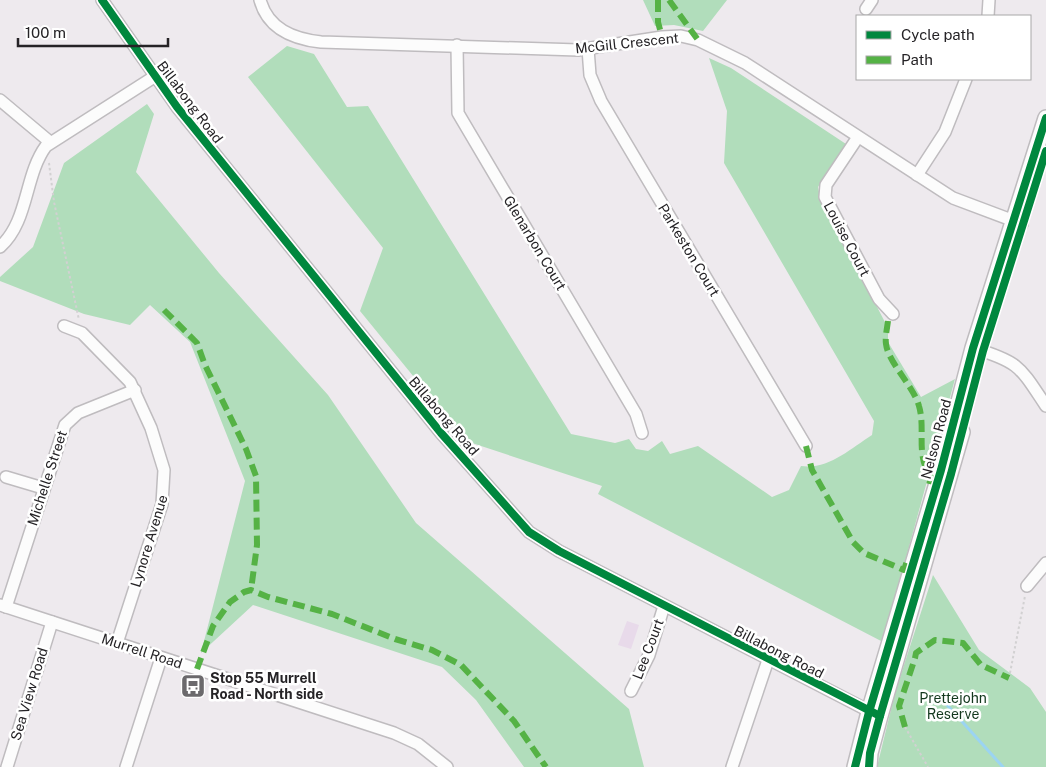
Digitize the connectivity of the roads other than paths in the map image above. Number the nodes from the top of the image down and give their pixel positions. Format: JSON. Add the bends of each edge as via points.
{"nodes":[{"id":1,"x":102,"y":0,"type":"edge"},
{"id":2,"x":260,"y":0,"type":"edge"},
{"id":3,"x":989,"y":0,"type":"edge"},
{"id":4,"x":988,"y":15,"type":"edge"},
{"id":5,"x":456,"y":45,"type":"junction"},
{"id":6,"x":588,"y":49,"type":"junction"},
{"id":7,"x":154,"y":76,"type":"junction"},
{"id":8,"x":966,"y":80,"type":"edge"},
{"id":9,"x":0,"y":100,"type":"edge"},
{"id":10,"x":1046,"y":118,"type":"edge"},
{"id":11,"x":858,"y":137,"type":"junction"},
{"id":12,"x":48,"y":144,"type":"junction"},
{"id":13,"x":1046,"y":151,"type":"edge"},
{"id":14,"x":918,"y":175,"type":"junction"},
{"id":15,"x":1017,"y":223,"type":"junction"},
{"id":16,"x":0,"y":247,"type":"edge"},
{"id":17,"x":893,"y":314,"type":"dead end"},
{"id":18,"x":64,"y":326,"type":"dead end"},
{"id":19,"x":978,"y":350,"type":"junction"},
{"id":20,"x":135,"y":390,"type":"junction"},
{"id":21,"x":1046,"y":406,"type":"edge"},
{"id":22,"x":642,"y":433,"type":"dead end"},
{"id":23,"x":806,"y":446,"type":"dead end"},
{"id":24,"x":6,"y":477,"type":"dead end"},
{"id":25,"x":43,"y":488,"type":"junction"},
{"id":26,"x":1046,"y":564,"type":"edge"},
{"id":27,"x":1027,"y":586,"type":"road end"},
{"id":28,"x":3,"y":606,"type":"edge"},
{"id":29,"x":664,"y":606,"type":"junction"},
{"id":30,"x":52,"y":622,"type":"junction"},
{"id":31,"x":117,"y":643,"type":"junction"},
{"id":32,"x":161,"y":658,"type":"junction"},
{"id":33,"x":768,"y":660,"type":"junction"},
{"id":34,"x":631,"y":691,"type":"dead end"},
{"id":35,"x":874,"y":714,"type":"junction"},
{"id":36,"x":7,"y":767,"type":"edge"},
{"id":37,"x":126,"y":767,"type":"edge"},
{"id":38,"x":447,"y":767,"type":"edge"},
{"id":39,"x":732,"y":767,"type":"edge"},
{"id":40,"x":855,"y":767,"type":"edge"},
{"id":41,"x":869,"y":767,"type":"edge"}],
"edges":[{"from":1,"to":7,"type":"street","name":"Billabong Road"},
{"from":2,"to":5,"type":"street","name":"McGill Crescent","via":[[270,21],[279,29],[307,40]]},
{"from":3,"to":4,"type":"street"},
{"from":5,"to":6,"type":"street","name":"McGill Crescent"},
{"from":5,"to":22,"type":"street","name":"Glenarbon Court","via":[[458,113],[636,414]]},
{"from":6,"to":11,"type":"street","name":"McGill Crescent","via":[[662,37],[682,36],[698,40],[745,63]]},
{"from":6,"to":23,"type":"street","name":"Parkeston Court","via":[[590,75],[601,101]]},
{"from":7,"to":12,"type":"street"},
{"from":7,"to":29,"type":"street","name":"Billabong Road","via":[[365,342],[529,532]]},
{"from":8,"to":14,"type":"street","via":[[945,132]]},
{"from":9,"to":12,"type":"street"},
{"from":10,"to":15,"type":"main road","name":"Nelson Road"},
{"from":11,"to":14,"type":"street","name":"McGill Crescent"},
{"from":11,"to":17,"type":"street","name":"Louise Court","via":[[826,184],[825,197],[879,299]]},
{"from":12,"to":16,"type":"street","via":[[38,159],[14,231]]},
{"from":13,"to":15,"type":"main road","name":"Nelson Road"},
{"from":14,"to":15,"type":"street","name":"McGill Crescent","via":[[961,202]]},
{"from":15,"to":19,"type":"main road","name":"Nelson Road"},
{"from":18,"to":20,"type":"street","name":"Lynore Avenue","via":[[82,333]]},
{"from":19,"to":21,"type":"street","via":[[1015,363]]},
{"from":19,"to":35,"type":"main road","name":"Nelson Road","via":[[951,474]]},
{"from":20,"to":25,"type":"street","name":"Michelle Street","via":[[78,413],[67,422]]},
{"from":20,"to":31,"type":"street","name":"Lynore Avenue","via":[[159,450],[165,488],[159,516]]},
{"from":24,"to":25,"type":"street"},
{"from":25,"to":28,"type":"street","name":"Michelle Street"},
{"from":26,"to":27,"type":"street"},
{"from":28,"to":30,"type":"street","name":"Murrell Road"},
{"from":29,"to":33,"type":"street","name":"Billabong Road"},
{"from":29,"to":34,"type":"street","name":"Lee Court","via":[[648,655]]},
{"from":30,"to":31,"type":"street","name":"Murrell Road"},
{"from":30,"to":36,"type":"street","name":"Sea View Road"},
{"from":31,"to":32,"type":"street","name":"Murrell Road"},
{"from":32,"to":37,"type":"street"},
{"from":32,"to":38,"type":"street","name":"Murrell Road","via":[[394,734],[418,744]]},
{"from":33,"to":35,"type":"street","name":"Billabong Road"},
{"from":33,"to":39,"type":"street"},
{"from":35,"to":40,"type":"main road","name":"Nelson Road"},
{"from":35,"to":41,"type":"main road","name":"Nelson Road"}]}
